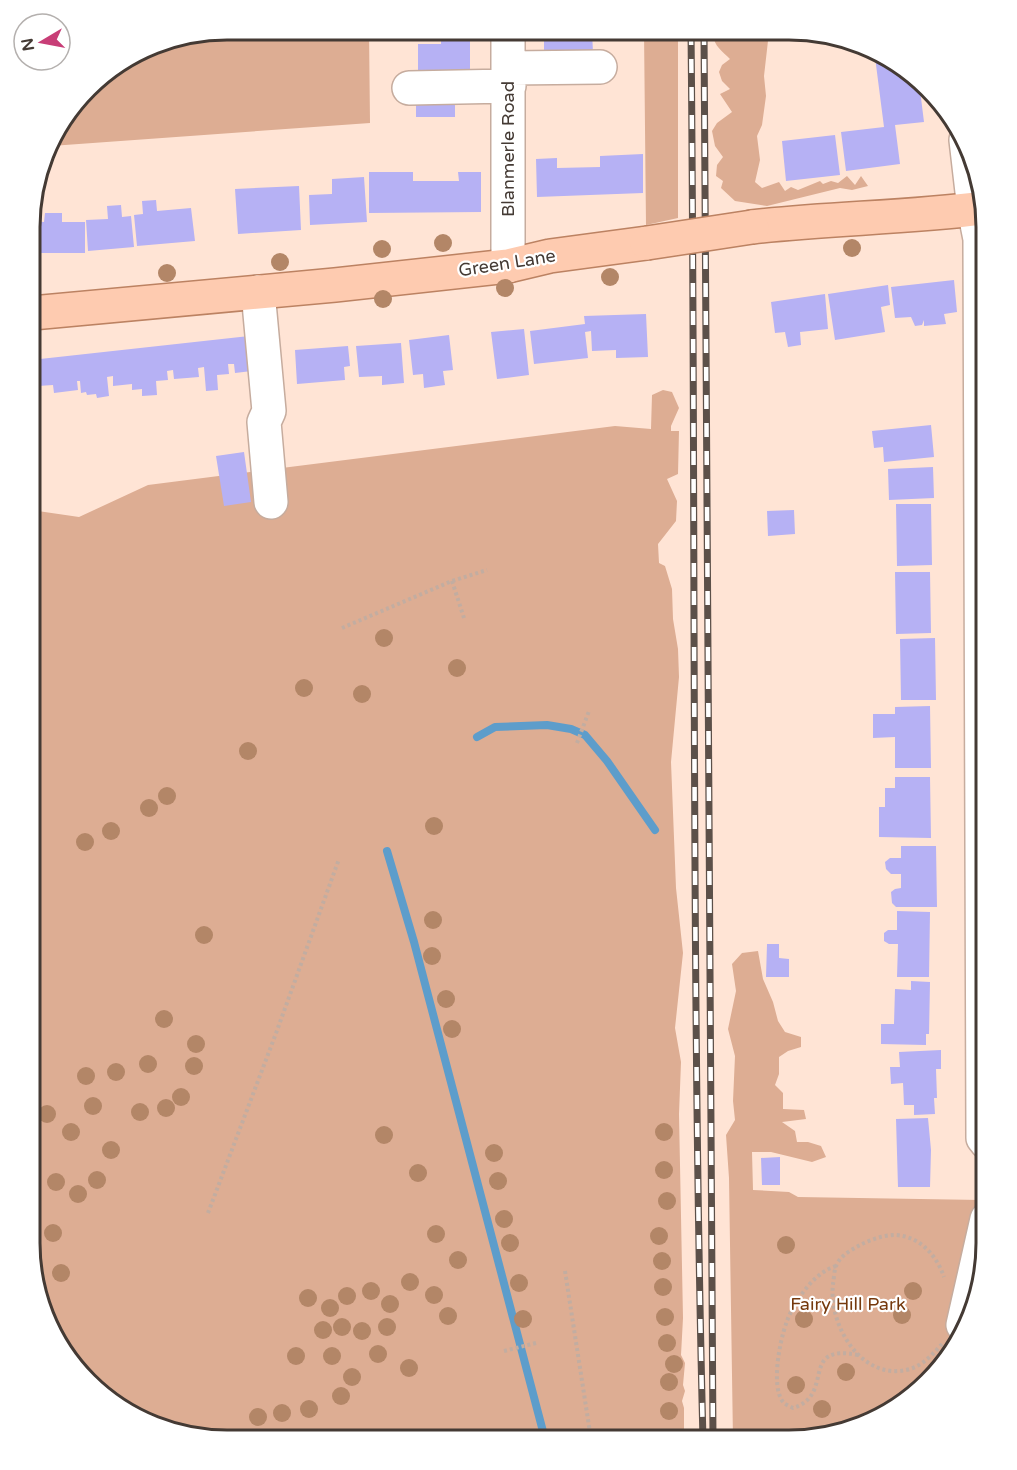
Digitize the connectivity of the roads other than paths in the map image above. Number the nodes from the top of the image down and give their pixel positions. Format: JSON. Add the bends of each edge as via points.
{"nodes":[{"id":1,"x":508,"y":40,"type":"edge"},
{"id":2,"x":600,"y":67,"type":"dead end"},
{"id":3,"x":508,"y":77,"type":"junction"},
{"id":4,"x":409,"y":87,"type":"dead end"},
{"id":5,"x":975,"y":209,"type":"edge"},
{"id":6,"x":508,"y":266,"type":"junction"},
{"id":7,"x":258,"y":292,"type":"junction"},
{"id":8,"x":40,"y":312,"type":"edge"},
{"id":9,"x":271,"y":502,"type":"dead end"}],
"edges":[{"from":1,"to":3,"type":"street","name":"Blanmerle Road"},
{"from":2,"to":3,"type":"street"},
{"from":3,"to":4,"type":"street"},
{"from":3,"to":6,"type":"street","name":"Blanmerle Road"},
{"from":5,"to":6,"type":"main road","name":"Green Lane","bridge":true,"via":[[752,227],[550,256]]},
{"from":6,"to":7,"type":"main road","name":"Green Lane"},
{"from":7,"to":8,"type":"main road","name":"Green Lane"},
{"from":7,"to":9,"type":"street","via":[[269,411],[264,422]]}]}
